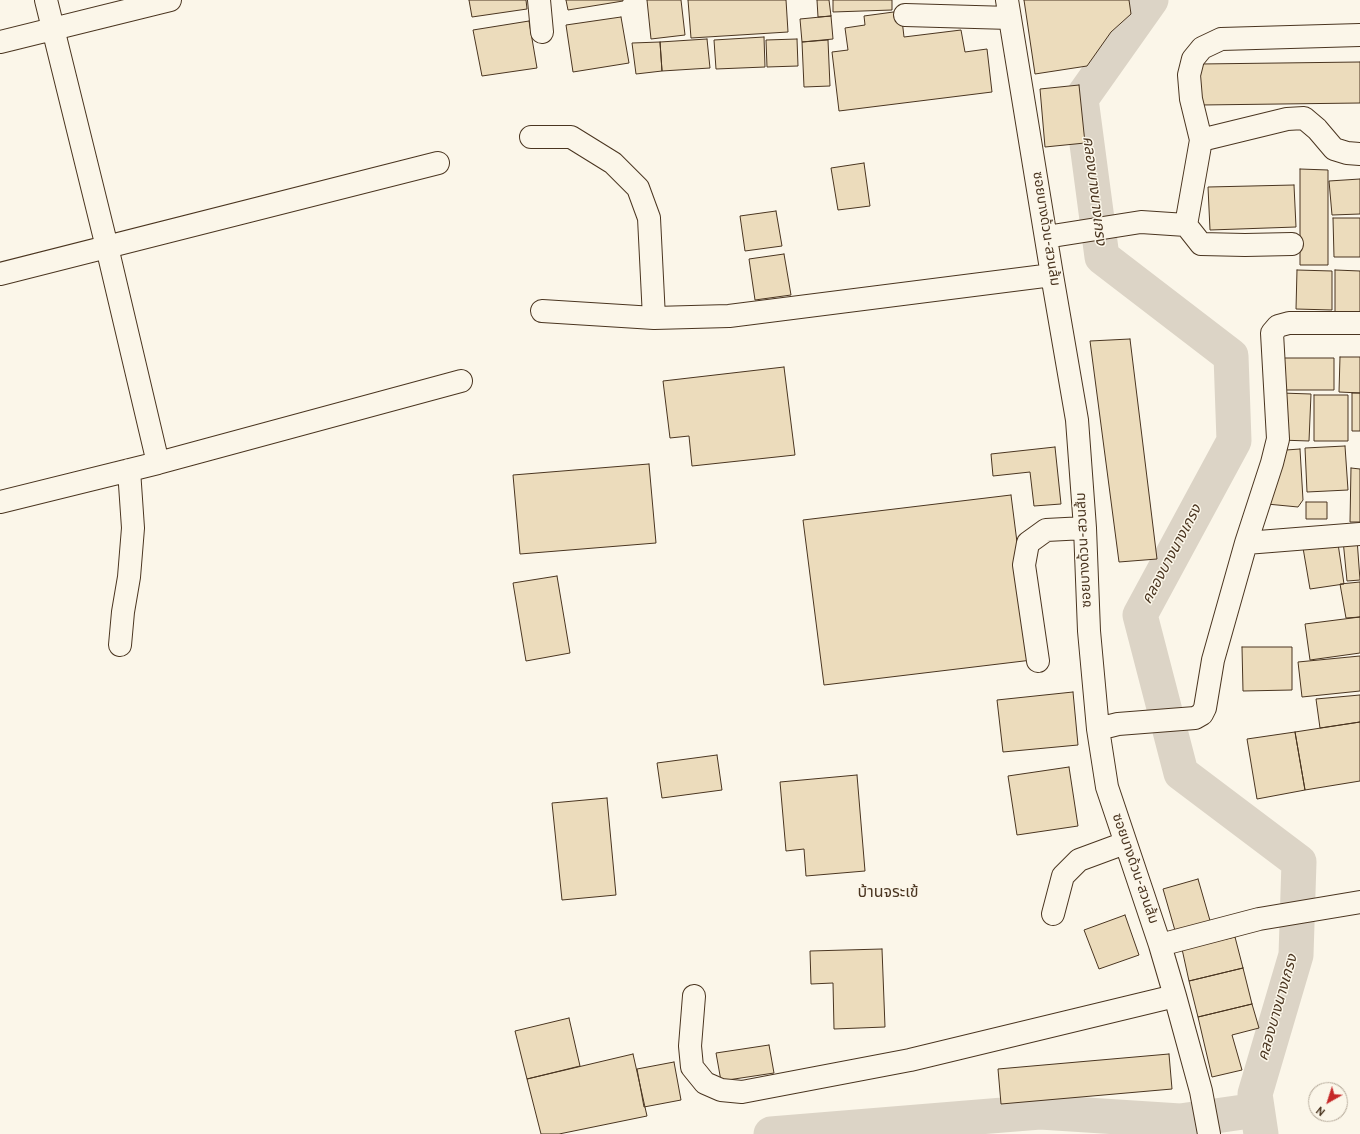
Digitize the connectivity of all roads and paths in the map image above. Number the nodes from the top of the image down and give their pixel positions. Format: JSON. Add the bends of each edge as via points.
{"nodes":[{"id":1,"x":46,"y":0,"type":"edge"},
{"id":2,"x":170,"y":0,"type":"edge"},
{"id":3,"x":539,"y":0,"type":"edge"},
{"id":4,"x":1009,"y":9,"type":"edge"},
{"id":5,"x":905,"y":15,"type":"dead end"},
{"id":6,"x":53,"y":29,"type":"junction"},
{"id":7,"x":542,"y":32,"type":"dead end"},
{"id":8,"x":1360,"y":35,"type":"edge"},
{"id":9,"x":0,"y":42,"type":"edge"},
{"id":10,"x":531,"y":137,"type":"dead end"},
{"id":11,"x":1201,"y":140,"type":"junction"},
{"id":12,"x":1360,"y":154,"type":"edge"},
{"id":13,"x":438,"y":163,"type":"dead end"},
{"id":14,"x":1186,"y":225,"type":"junction"},
{"id":15,"x":1046,"y":237,"type":"junction"},
{"id":16,"x":1292,"y":244,"type":"dead end"},
{"id":17,"x":107,"y":247,"type":"junction"},
{"id":18,"x":0,"y":274,"type":"edge"},
{"id":19,"x":1052,"y":275,"type":"junction"},
{"id":20,"x":542,"y":311,"type":"dead end"},
{"id":21,"x":654,"y":318,"type":"junction"},
{"id":22,"x":1360,"y":323,"type":"edge"},
{"id":23,"x":461,"y":381,"type":"dead end"},
{"id":24,"x":158,"y":463,"type":"junction"},
{"id":25,"x":129,"y":470,"type":"junction"},
{"id":26,"x":0,"y":502,"type":"edge"},
{"id":27,"x":1085,"y":528,"type":"junction"},
{"id":28,"x":1360,"y":534,"type":"edge"},
{"id":29,"x":1246,"y":543,"type":"junction"},
{"id":30,"x":120,"y":645,"type":"dead end"},
{"id":31,"x":1038,"y":660,"type":"dead end"},
{"id":32,"x":1108,"y":726,"type":"junction"},
{"id":33,"x":1126,"y":843,"type":"junction"},
{"id":34,"x":1360,"y":902,"type":"edge"},
{"id":35,"x":1052,"y":914,"type":"dead end"},
{"id":36,"x":1160,"y":945,"type":"junction"},
{"id":37,"x":694,"y":996,"type":"dead end"},
{"id":38,"x":1175,"y":996,"type":"junction"},
{"id":39,"x":1209,"y":1134,"type":"edge"}],
"edges":[{"from":1,"to":6,"type":"street"},
{"from":2,"to":6,"type":"street"},
{"from":3,"to":7,"type":"street"},
{"from":4,"to":5,"type":"street"},
{"from":4,"to":15,"type":"street","name":"ซอยบางด้วน-สวนส้ม"},
{"from":6,"to":9,"type":"street"},
{"from":6,"to":17,"type":"street"},
{"from":8,"to":11,"type":"street","via":[[1221,39],[1202,48],[1193,59],[1189,75],[1191,99]]},
{"from":10,"to":21,"type":"street","via":[[571,137],[613,163],[638,188],[649,218]]},
{"from":11,"to":12,"type":"street","via":[[1287,119],[1304,118],[1334,149]]},
{"from":11,"to":14,"type":"street"},
{"from":13,"to":17,"type":"street"},
{"from":14,"to":15,"type":"street","via":[[1141,222]]},
{"from":14,"to":16,"type":"street","via":[[1201,244]]},
{"from":15,"to":19,"type":"street","name":"ซอยบางด้วน-สวนส้ม"},
{"from":17,"to":18,"type":"street"},
{"from":17,"to":24,"type":"street"},
{"from":19,"to":21,"type":"street","via":[[729,316]]},
{"from":19,"to":27,"type":"street","name":"ซอยบางด้วน-สวนส้ม","via":[[1077,420]]},
{"from":20,"to":21,"type":"street"},
{"from":22,"to":29,"type":"street","via":[[1289,323],[1278,326],[1272,333],[1278,439]]},
{"from":23,"to":24,"type":"street"},
{"from":24,"to":25,"type":"street"},
{"from":25,"to":26,"type":"street"},
{"from":25,"to":30,"type":"street","via":[[132,528],[129,577]]},
{"from":27,"to":31,"type":"street","via":[[1046,530],[1028,543],[1024,565]]},
{"from":27,"to":32,"type":"street","name":"ซอยบางด้วน-สวนส้ม","via":[[1089,631]]},
{"from":28,"to":29,"type":"street"},
{"from":29,"to":32,"type":"street","via":[[1213,660],[1202,714],[1195,718]]},
{"from":32,"to":33,"type":"street","name":"ซอยบางด้วน-สวนส้ม","via":[[1107,787]]},
{"from":33,"to":35,"type":"street","via":[[1079,860],[1063,876]]},
{"from":33,"to":36,"type":"street","name":"ซอยบางด้วน-สวนส้ม"},
{"from":34,"to":36,"type":"street","via":[[1259,919]]},
{"from":36,"to":38,"type":"street","name":"ซอยบางด้วน-สวนส้ม"},
{"from":37,"to":38,"type":"street","via":[[690,1046],[692,1067],[705,1083],[721,1090],[742,1092],[910,1060]]},
{"from":38,"to":39,"type":"street","name":"ซอยบางด้วน-สวนส้ม"}]}
